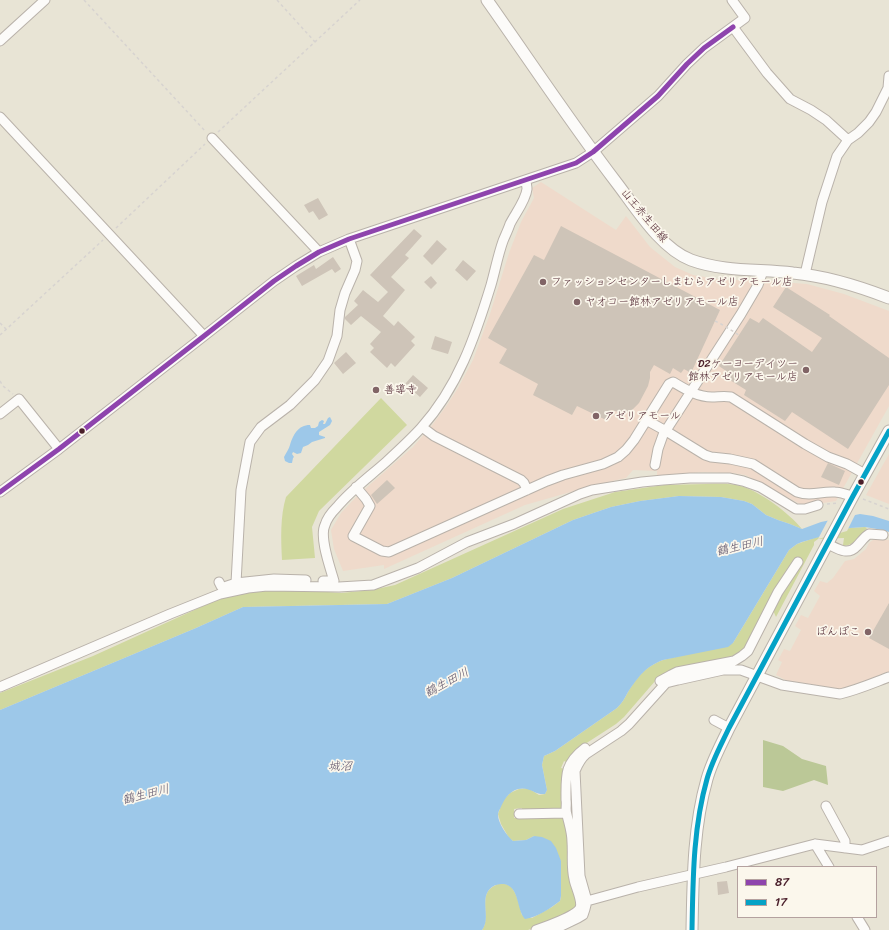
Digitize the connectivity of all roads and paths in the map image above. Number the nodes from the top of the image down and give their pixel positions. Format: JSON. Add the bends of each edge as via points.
{"nodes":[{"id":1,"x":45,"y":0,"type":"edge"},
{"id":2,"x":84,"y":0,"type":"edge"},
{"id":3,"x":277,"y":0,"type":"edge"},
{"id":4,"x":360,"y":0,"type":"edge"},
{"id":5,"x":487,"y":0,"type":"edge"},
{"id":6,"x":732,"y":0,"type":"edge"},
{"id":7,"x":733,"y":27,"type":"junction"},
{"id":8,"x":0,"y":41,"type":"edge"},
{"id":9,"x":316,"y":42,"type":"junction"},
{"id":10,"x":889,"y":76,"type":"edge"},
{"id":11,"x":0,"y":117,"type":"edge"},
{"id":12,"x":212,"y":138,"type":"junction"},
{"id":13,"x":848,"y":140,"type":"junction"},
{"id":14,"x":593,"y":152,"type":"junction"},
{"id":15,"x":526,"y":180,"type":"junction"},
{"id":16,"x":349,"y":239,"type":"junction"},
{"id":17,"x":319,"y":252,"type":"junction"},
{"id":18,"x":763,"y":271,"type":"junction"},
{"id":19,"x":805,"y":274,"type":"junction"},
{"id":20,"x":889,"y":298,"type":"edge"},
{"id":21,"x":715,"y":321,"type":"dead end"},
{"id":22,"x":0,"y":323,"type":"edge"},
{"id":23,"x":6,"y":329,"type":"dead end"},
{"id":24,"x":739,"y":335,"type":"dead end"},
{"id":25,"x":204,"y":336,"type":"junction"},
{"id":26,"x":0,"y":381,"type":"edge"},
{"id":27,"x":691,"y":392,"type":"junction"},
{"id":28,"x":19,"y":399,"type":"junction"},
{"id":29,"x":0,"y":414,"type":"edge"},
{"id":30,"x":646,"y":420,"type":"junction"},
{"id":31,"x":422,"y":427,"type":"junction"},
{"id":32,"x":666,"y":431,"type":"junction"},
{"id":33,"x":889,"y":431,"type":"edge"},
{"id":34,"x":59,"y":450,"type":"junction"},
{"id":35,"x":655,"y":465,"type":"dead end"},
{"id":36,"x":865,"y":474,"type":"junction"},
{"id":37,"x":356,"y":487,"type":"junction"},
{"id":38,"x":527,"y":490,"type":"junction"},
{"id":39,"x":0,"y":492,"type":"edge"},
{"id":40,"x":853,"y":496,"type":"junction"},
{"id":41,"x":818,"y":505,"type":"joint"},
{"id":42,"x":843,"y":506,"type":"junction"},
{"id":43,"x":889,"y":509,"type":"edge"},
{"id":44,"x":884,"y":535,"type":"dead end"},
{"id":45,"x":829,"y":542,"type":"junction"},
{"id":46,"x":798,"y":562,"type":"dead end"},
{"id":47,"x":219,"y":582,"type":"dead end"},
{"id":48,"x":236,"y":584,"type":"junction"},
{"id":49,"x":757,"y":676,"type":"junction"},
{"id":50,"x":889,"y":677,"type":"edge"},
{"id":51,"x":0,"y":687,"type":"edge"},
{"id":52,"x":714,"y":720,"type":"dead end"},
{"id":53,"x":729,"y":728,"type":"junction"},
{"id":54,"x":826,"y":806,"type":"dead end"},
{"id":55,"x":566,"y":813,"type":"junction"},
{"id":56,"x":519,"y":814,"type":"dead end"},
{"id":57,"x":889,"y":841,"type":"edge"},
{"id":58,"x":815,"y":844,"type":"junction"},
{"id":59,"x":845,"y":848,"type":"junction"},
{"id":60,"x":827,"y":866,"type":"edge"},
{"id":61,"x":693,"y":874,"type":"junction"},
{"id":62,"x":587,"y":901,"type":"junction"},
{"id":63,"x":858,"y":918,"type":"edge"},
{"id":64,"x":536,"y":930,"type":"edge"},
{"id":65,"x":553,"y":930,"type":"edge"},
{"id":66,"x":692,"y":930,"type":"edge"},
{"id":67,"x":865,"y":930,"type":"edge"}],
"edges":[{"from":1,"to":8,"type":"street"},
{"from":2,"to":12,"type":"path"},
{"from":3,"to":9,"type":"path"},
{"from":4,"to":9,"type":"path"},
{"from":5,"to":14,"type":"main road","name":"山王赤生田線"},
{"from":6,"to":7,"type":"street","via":[[745,18]]},
{"from":7,"to":13,"type":"street","via":[[790,99],[826,120]]},
{"from":7,"to":14,"type":"street","via":[[704,48],[658,96]]},
{"from":9,"to":12,"type":"path"},
{"from":10,"to":13,"type":"street","via":[[888,88],[876,112],[869,122]]},
{"from":11,"to":25,"type":"street"},
{"from":12,"to":17,"type":"street"},
{"from":13,"to":19,"type":"street","via":[[837,156],[822,202]]},
{"from":14,"to":15,"type":"street","via":[[576,163]]},
{"from":14,"to":18,"type":"main road","name":"山王赤生田線","via":[[657,235],[677,252],[690,259],[723,268]]},
{"from":15,"to":16,"type":"street"},
{"from":15,"to":31,"type":"street","via":[[527,190],[503,242],[467,354],[444,397]]},
{"from":16,"to":17,"type":"street"},
{"from":16,"to":48,"type":"street","via":[[356,261],[355,270],[340,310],[337,336],[328,361],[315,380],[261,427],[250,442],[241,490]]},
{"from":17,"to":25,"type":"street","via":[[274,281]]},
{"from":18,"to":19,"type":"main road","name":"山王赤生田線"},
{"from":18,"to":27,"type":"street","via":[[748,303]]},
{"from":19,"to":20,"type":"main road","name":"山王赤生田線","via":[[829,278]]},
{"from":21,"to":24,"type":"path","bridge":true},
{"from":22,"to":23,"type":"path"},
{"from":25,"to":34,"type":"street"},
{"from":26,"to":28,"type":"path"},
{"from":27,"to":30,"type":"street","via":[[673,382],[669,384]]},
{"from":27,"to":32,"type":"street"},
{"from":27,"to":36,"type":"street","via":[[712,397],[731,397],[805,444]]},
{"from":28,"to":29,"type":"street"},
{"from":28,"to":34,"type":"street"},
{"from":30,"to":32,"type":"street"},
{"from":30,"to":38,"type":"street","via":[[626,450],[618,457]]},
{"from":31,"to":37,"type":"street","via":[[400,450]]},
{"from":31,"to":38,"type":"street","via":[[434,436],[521,480]]},
{"from":32,"to":35,"type":"street"},
{"from":32,"to":40,"type":"street","via":[[705,455],[753,464],[802,494],[835,491]]},
{"from":33,"to":36,"type":"main road"},
{"from":34,"to":39,"type":"street"},
{"from":36,"to":40,"type":"main road"},
{"from":37,"to":38,"type":"street","via":[[370,506],[353,536],[389,552]]},
{"from":37,"to":48,"type":"street","via":[[344,498],[324,527],[325,546],[334,581],[274,579]]},
{"from":40,"to":42,"type":"main road"},
{"from":40,"to":43,"type":"path"},
{"from":41,"to":42,"type":"path"},
{"from":41,"to":51,"type":"street","via":[[805,509],[796,508],[760,487],[724,478],[663,480],[592,490],[467,542],[418,568],[373,585],[267,586],[220,594]]},
{"from":42,"to":45,"type":"main road"},
{"from":44,"to":45,"type":"street","via":[[869,534],[856,548],[848,552]]},
{"from":45,"to":49,"type":"main road"},
{"from":46,"to":55,"type":"street","via":[[778,592],[748,650],[742,656],[734,661],[677,672],[664,678],[627,719],[574,757],[566,773]]},
{"from":47,"to":48,"type":"street","via":[[224,587]]},
{"from":49,"to":50,"type":"street","via":[[782,686],[840,694]]},
{"from":49,"to":53,"type":"main road"},
{"from":49,"to":62,"type":"street","via":[[741,670],[731,670],[666,684],[629,724],[582,758],[575,771],[580,876]]},
{"from":52,"to":53,"type":"street"},
{"from":53,"to":61,"type":"main road","via":[[715,757],[702,799]]},
{"from":54,"to":59,"type":"street","via":[[845,841]]},
{"from":55,"to":56,"type":"street"},
{"from":55,"to":64,"type":"street","via":[[571,829],[573,877],[580,908],[558,922]]},
{"from":57,"to":59,"type":"street","via":[[862,850]]},
{"from":58,"to":59,"type":"street"},
{"from":58,"to":60,"type":"street"},
{"from":58,"to":61,"type":"street"},
{"from":61,"to":62,"type":"street"},
{"from":61,"to":66,"type":"main road"},
{"from":62,"to":65,"type":"street","via":[[583,915]]},
{"from":63,"to":67,"type":"street"}]}
